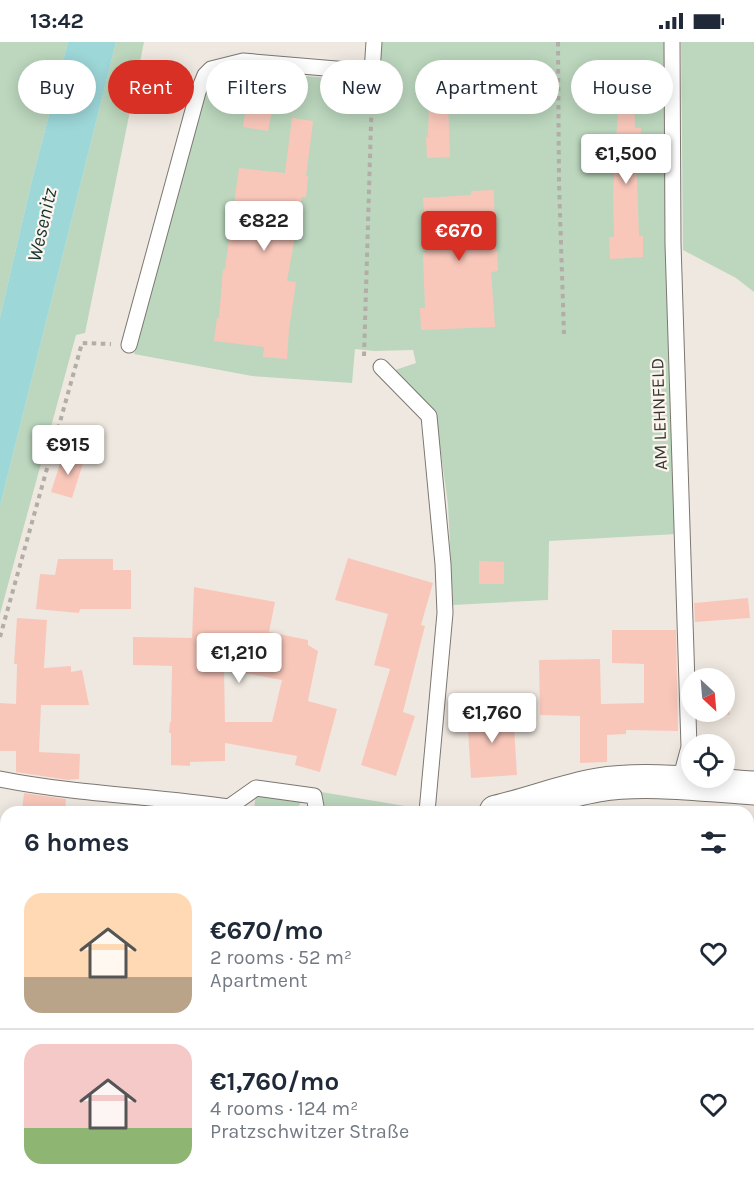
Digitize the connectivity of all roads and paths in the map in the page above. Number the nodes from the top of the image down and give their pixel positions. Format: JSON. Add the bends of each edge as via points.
{"nodes":[{"id":1,"x":374,"y":42,"type":"edge"},
{"id":2,"x":558,"y":42,"type":"edge"},
{"id":3,"x":672,"y":42,"type":"edge"},
{"id":4,"x":373,"y":60,"type":"edge"},
{"id":5,"x":320,"y":68,"type":"edge"},
{"id":6,"x":371,"y":114,"type":"edge"},
{"id":7,"x":564,"y":334,"type":"dead end"},
{"id":8,"x":129,"y":345,"type":"joint"},
{"id":9,"x":381,"y":367,"type":"joint"},
{"id":10,"x":0,"y":637,"type":"edge"},
{"id":11,"x":0,"y":778,"type":"edge"},
{"id":12,"x":679,"y":784,"type":"junction"},
{"id":13,"x":754,"y":788,"type":"edge"},
{"id":14,"x":163,"y":798,"type":"junction"},
{"id":15,"x":154,"y":806,"type":"edge"},
{"id":16,"x":213,"y":806,"type":"edge"},
{"id":17,"x":235,"y":806,"type":"edge"},
{"id":18,"x":316,"y":806,"type":"edge"},
{"id":19,"x":428,"y":806,"type":"edge"},
{"id":20,"x":518,"y":806,"type":"edge"}],
"edges":[{"from":1,"to":4,"type":"lane"},
{"from":2,"to":7,"type":"path"},
{"from":3,"to":12,"type":"lane","name":"AM LEHNFELD","via":[[673,244],[689,747]]},
{"from":5,"to":8,"type":"lane","via":[[243,61],[212,69],[205,75]]},
{"from":6,"to":9,"type":"path","via":[[364,360]]},
{"from":8,"to":10,"type":"path","via":[[82,343]]},
{"from":9,"to":19,"type":"lane","via":[[429,416],[445,613]]},
{"from":11,"to":14,"type":"lane","via":[[41,787]]},
{"from":12,"to":13,"type":"street"},
{"from":12,"to":20,"type":"street","via":[[600,784]]},
{"from":14,"to":15,"type":"lane"},
{"from":14,"to":16,"type":"lane"},
{"from":17,"to":18,"type":"lane","via":[[256,788],[314,796]]}]}
